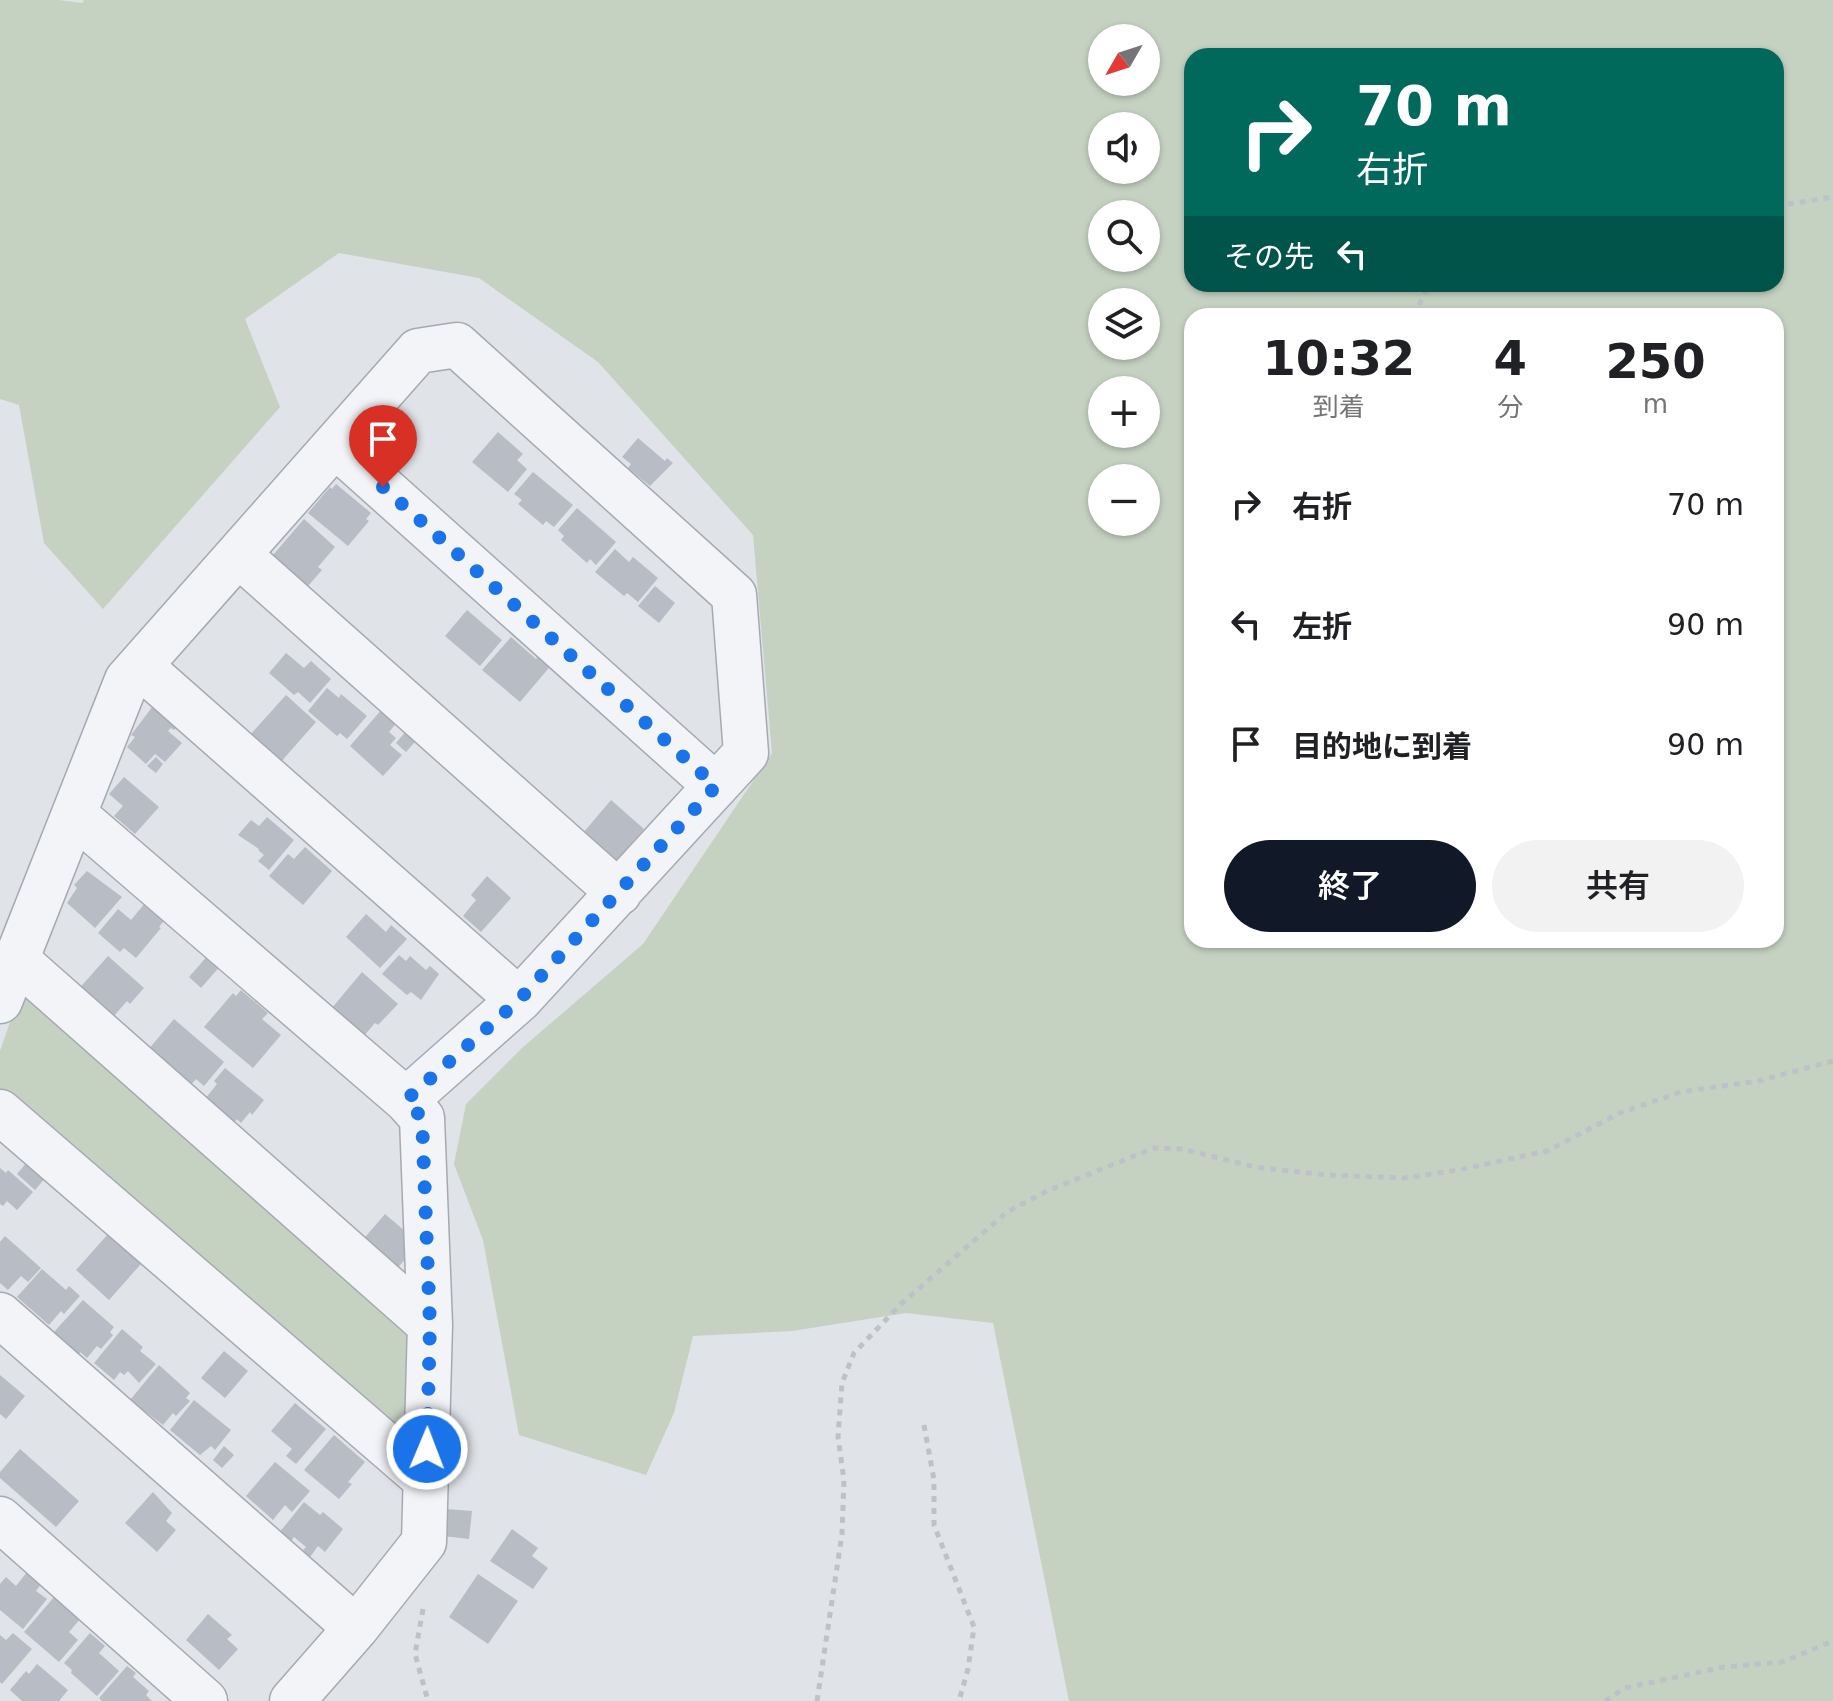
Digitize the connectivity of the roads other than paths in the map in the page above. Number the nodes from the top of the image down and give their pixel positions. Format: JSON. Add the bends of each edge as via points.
{"nodes":[{"id":1,"x":335,"y":445,"type":"junction"},
{"id":2,"x":239,"y":555,"type":"junction"},
{"id":3,"x":140,"y":666,"type":"junction"},
{"id":4,"x":716,"y":786,"type":"junction"},
{"id":5,"x":75,"y":815,"type":"junction"},
{"id":6,"x":619,"y":893,"type":"junction"},
{"id":7,"x":17,"y":960,"type":"junction"},
{"id":8,"x":519,"y":1000,"type":"junction"},
{"id":9,"x":0,"y":1001,"type":"edge"},
{"id":10,"x":406,"y":1100,"type":"junction"},
{"id":11,"x":0,"y":1112,"type":"edge"},
{"id":12,"x":0,"y":1315,"type":"edge"},
{"id":13,"x":430,"y":1325,"type":"junction"},
{"id":14,"x":426,"y":1480,"type":"junction"},
{"id":15,"x":0,"y":1519,"type":"edge"},
{"id":16,"x":356,"y":1628,"type":"junction"},
{"id":17,"x":205,"y":1701,"type":"edge"},
{"id":18,"x":292,"y":1701,"type":"edge"}],
"edges":[{"from":1,"to":2,"type":"street"},
{"from":1,"to":4,"type":"street"},
{"from":1,"to":4,"type":"street","via":[[418,351],[457,345],[734,595],[746,753]]},
{"from":2,"to":3,"type":"street"},
{"from":2,"to":6,"type":"street"},
{"from":3,"to":5,"type":"street","via":[[127,680]]},
{"from":3,"to":8,"type":"street"},
{"from":4,"to":6,"type":"street"},
{"from":5,"to":7,"type":"street"},
{"from":5,"to":10,"type":"street"},
{"from":6,"to":8,"type":"street"},
{"from":7,"to":9,"type":"street"},
{"from":7,"to":13,"type":"street"},
{"from":8,"to":10,"type":"street"},
{"from":10,"to":13,"type":"street","via":[[422,1118]]},
{"from":11,"to":14,"type":"street"},
{"from":12,"to":16,"type":"street"},
{"from":13,"to":14,"type":"street"},
{"from":14,"to":16,"type":"street","via":[[424,1542]]},
{"from":15,"to":17,"type":"street"},
{"from":16,"to":18,"type":"street"}]}
